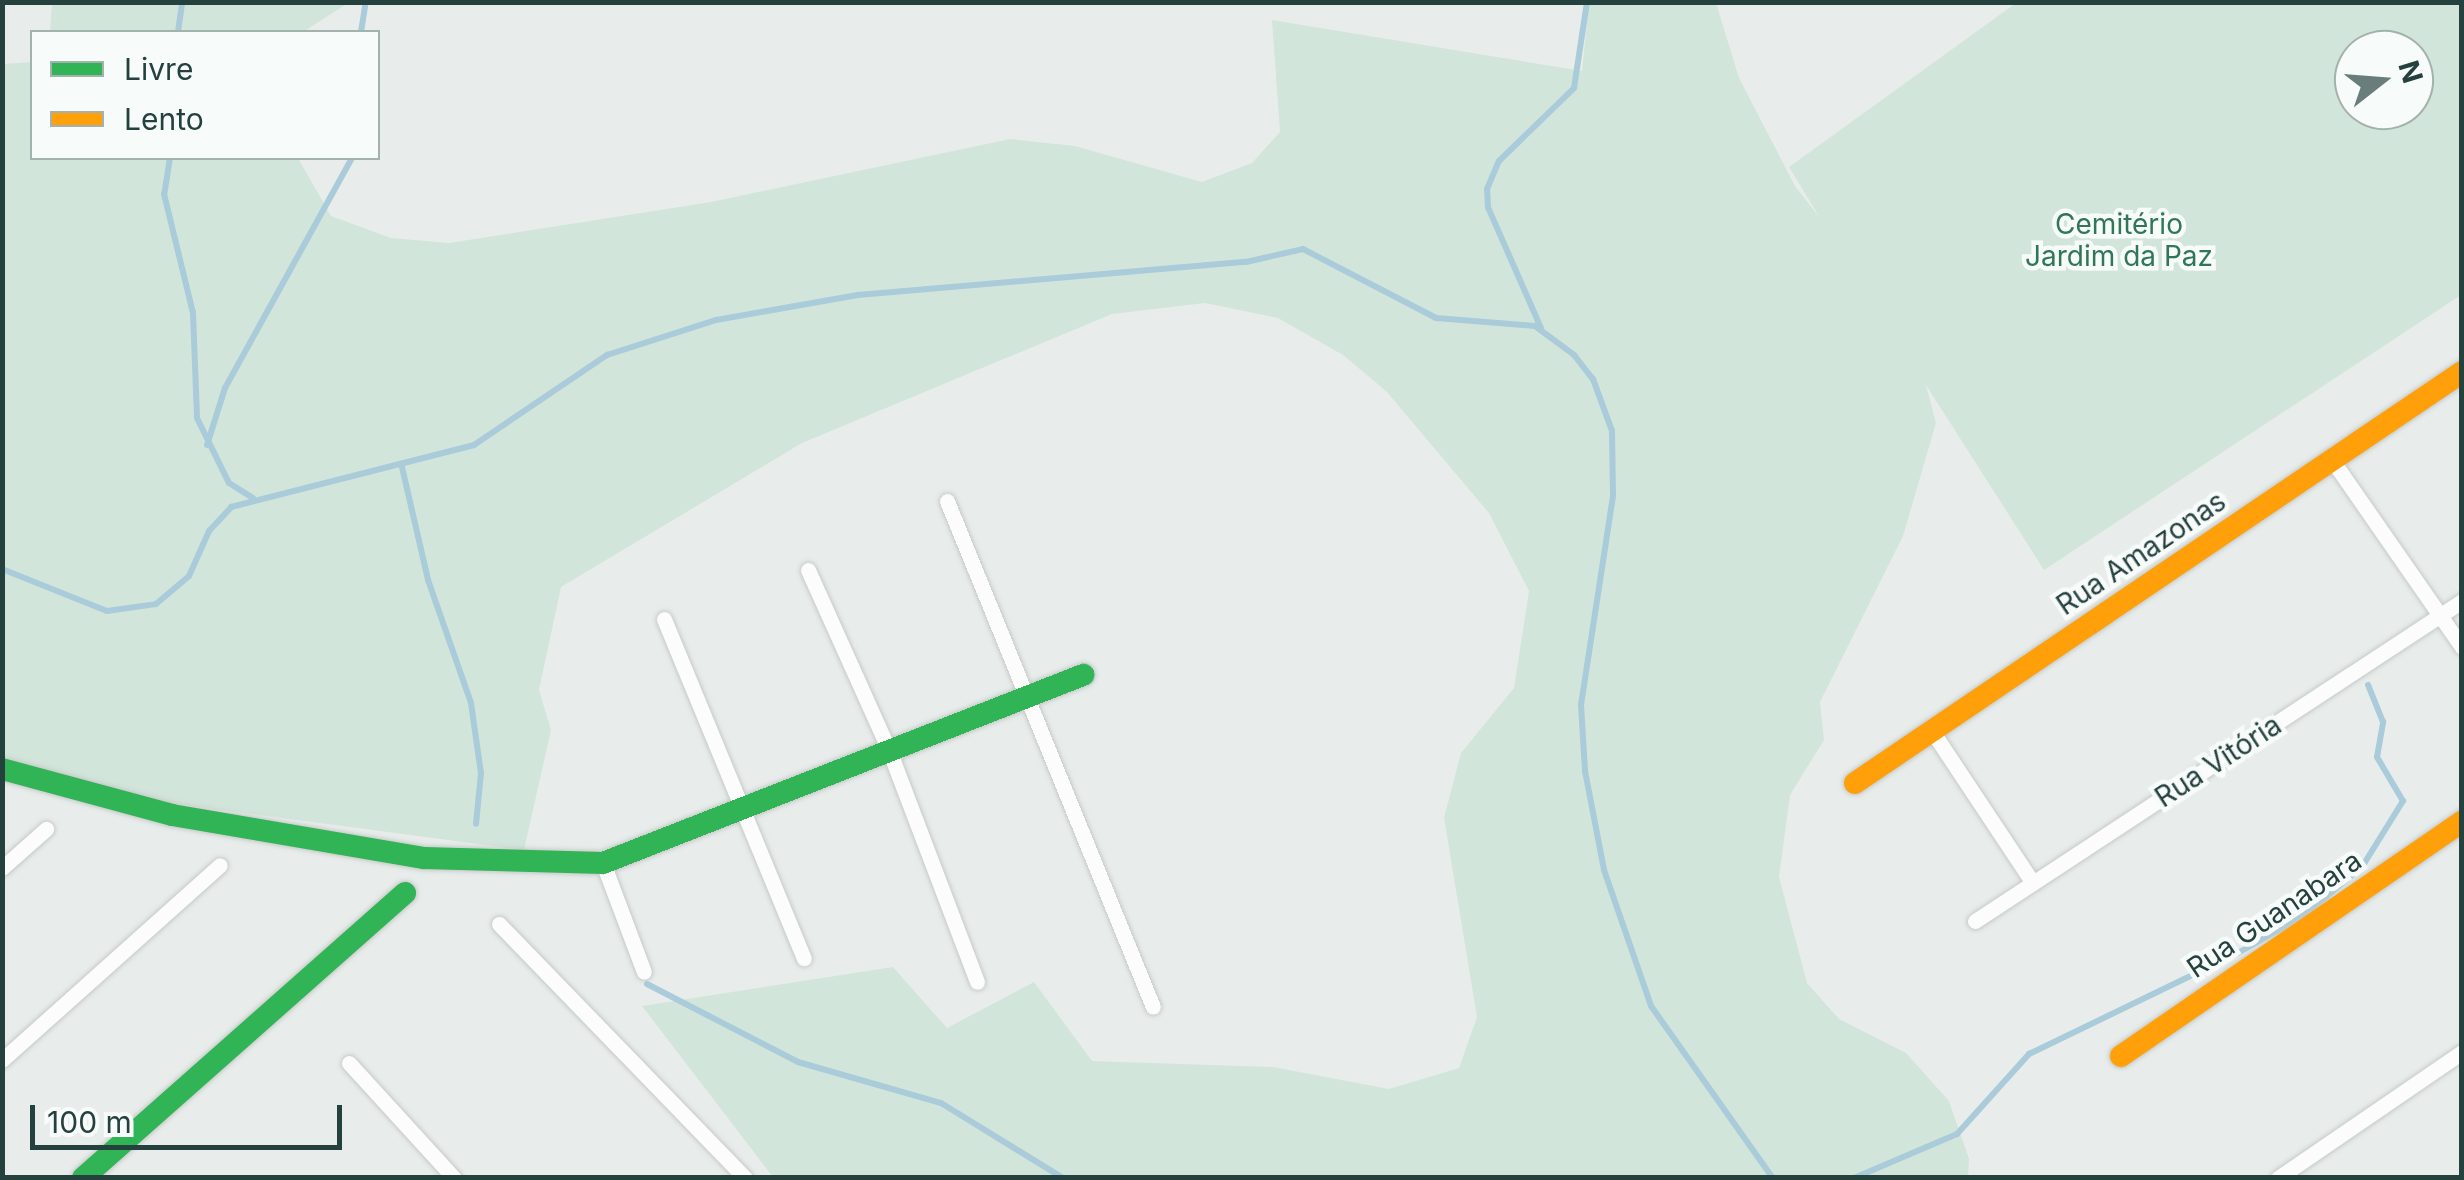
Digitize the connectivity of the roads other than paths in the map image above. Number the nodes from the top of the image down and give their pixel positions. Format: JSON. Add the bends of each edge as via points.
{"nodes":[{"id":1,"x":2462,"y":372,"type":"edge"},
{"id":2,"x":2332,"y":460,"type":"junction"},
{"id":3,"x":947,"y":500,"type":"dead end"},
{"id":4,"x":808,"y":570,"type":"dead end"},
{"id":5,"x":2462,"y":601,"type":"edge"},
{"id":6,"x":2440,"y":616,"type":"junction"},
{"id":7,"x":664,"y":619,"type":"dead end"},
{"id":8,"x":2462,"y":647,"type":"edge"},
{"id":9,"x":1084,"y":674,"type":"dead end"},
{"id":10,"x":1030,"y":693,"type":"junction"},
{"id":11,"x":1932,"y":731,"type":"junction"},
{"id":12,"x":889,"y":750,"type":"junction"},
{"id":13,"x":2,"y":769,"type":"edge"},
{"id":14,"x":1854,"y":783,"type":"dead end"},
{"id":15,"x":743,"y":812,"type":"junction"},
{"id":16,"x":2462,"y":822,"type":"edge"},
{"id":17,"x":46,"y":829,"type":"dead end"},
{"id":18,"x":604,"y":863,"type":"junction"},
{"id":19,"x":220,"y":865,"type":"dead end"},
{"id":20,"x":2,"y":868,"type":"edge"},
{"id":21,"x":2032,"y":884,"type":"junction"},
{"id":22,"x":405,"y":893,"type":"dead end"},
{"id":23,"x":1975,"y":922,"type":"dead end"},
{"id":24,"x":499,"y":924,"type":"dead end"},
{"id":25,"x":804,"y":958,"type":"dead end"},
{"id":26,"x":644,"y":972,"type":"dead end"},
{"id":27,"x":978,"y":982,"type":"dead end"},
{"id":28,"x":1153,"y":1007,"type":"dead end"},
{"id":29,"x":2462,"y":1052,"type":"edge"},
{"id":30,"x":2121,"y":1056,"type":"dead end"},
{"id":31,"x":2,"y":1060,"type":"edge"},
{"id":32,"x":349,"y":1063,"type":"dead end"},
{"id":33,"x":83,"y":1178,"type":"edge"},
{"id":34,"x":454,"y":1178,"type":"edge"},
{"id":35,"x":745,"y":1178,"type":"edge"},
{"id":36,"x":2278,"y":1178,"type":"edge"}],
"edges":[{"from":1,"to":2,"type":"street","name":"Rua Amazonas"},
{"from":2,"to":6,"type":"street"},
{"from":2,"to":11,"type":"street","name":"Rua Amazonas"},
{"from":3,"to":10,"type":"street"},
{"from":4,"to":12,"type":"street"},
{"from":5,"to":6,"type":"street","name":"Rua Vitória"},
{"from":6,"to":8,"type":"street"},
{"from":6,"to":21,"type":"street","name":"Rua Vitória"},
{"from":7,"to":15,"type":"street"},
{"from":9,"to":10,"type":"street"},
{"from":10,"to":12,"type":"street"},
{"from":10,"to":28,"type":"street"},
{"from":11,"to":14,"type":"street","name":"Rua Amazonas"},
{"from":11,"to":21,"type":"street"},
{"from":12,"to":15,"type":"street"},
{"from":12,"to":27,"type":"street"},
{"from":13,"to":18,"type":"street","via":[[172,814],[424,858]]},
{"from":15,"to":18,"type":"street"},
{"from":15,"to":25,"type":"street"},
{"from":16,"to":30,"type":"street","name":"Rua Guanabara"},
{"from":17,"to":20,"type":"street"},
{"from":18,"to":26,"type":"street"},
{"from":19,"to":31,"type":"street"},
{"from":21,"to":23,"type":"street","name":"Rua Vitória"},
{"from":22,"to":33,"type":"street"},
{"from":24,"to":35,"type":"street"},
{"from":29,"to":36,"type":"street"},
{"from":32,"to":34,"type":"street"}]}
